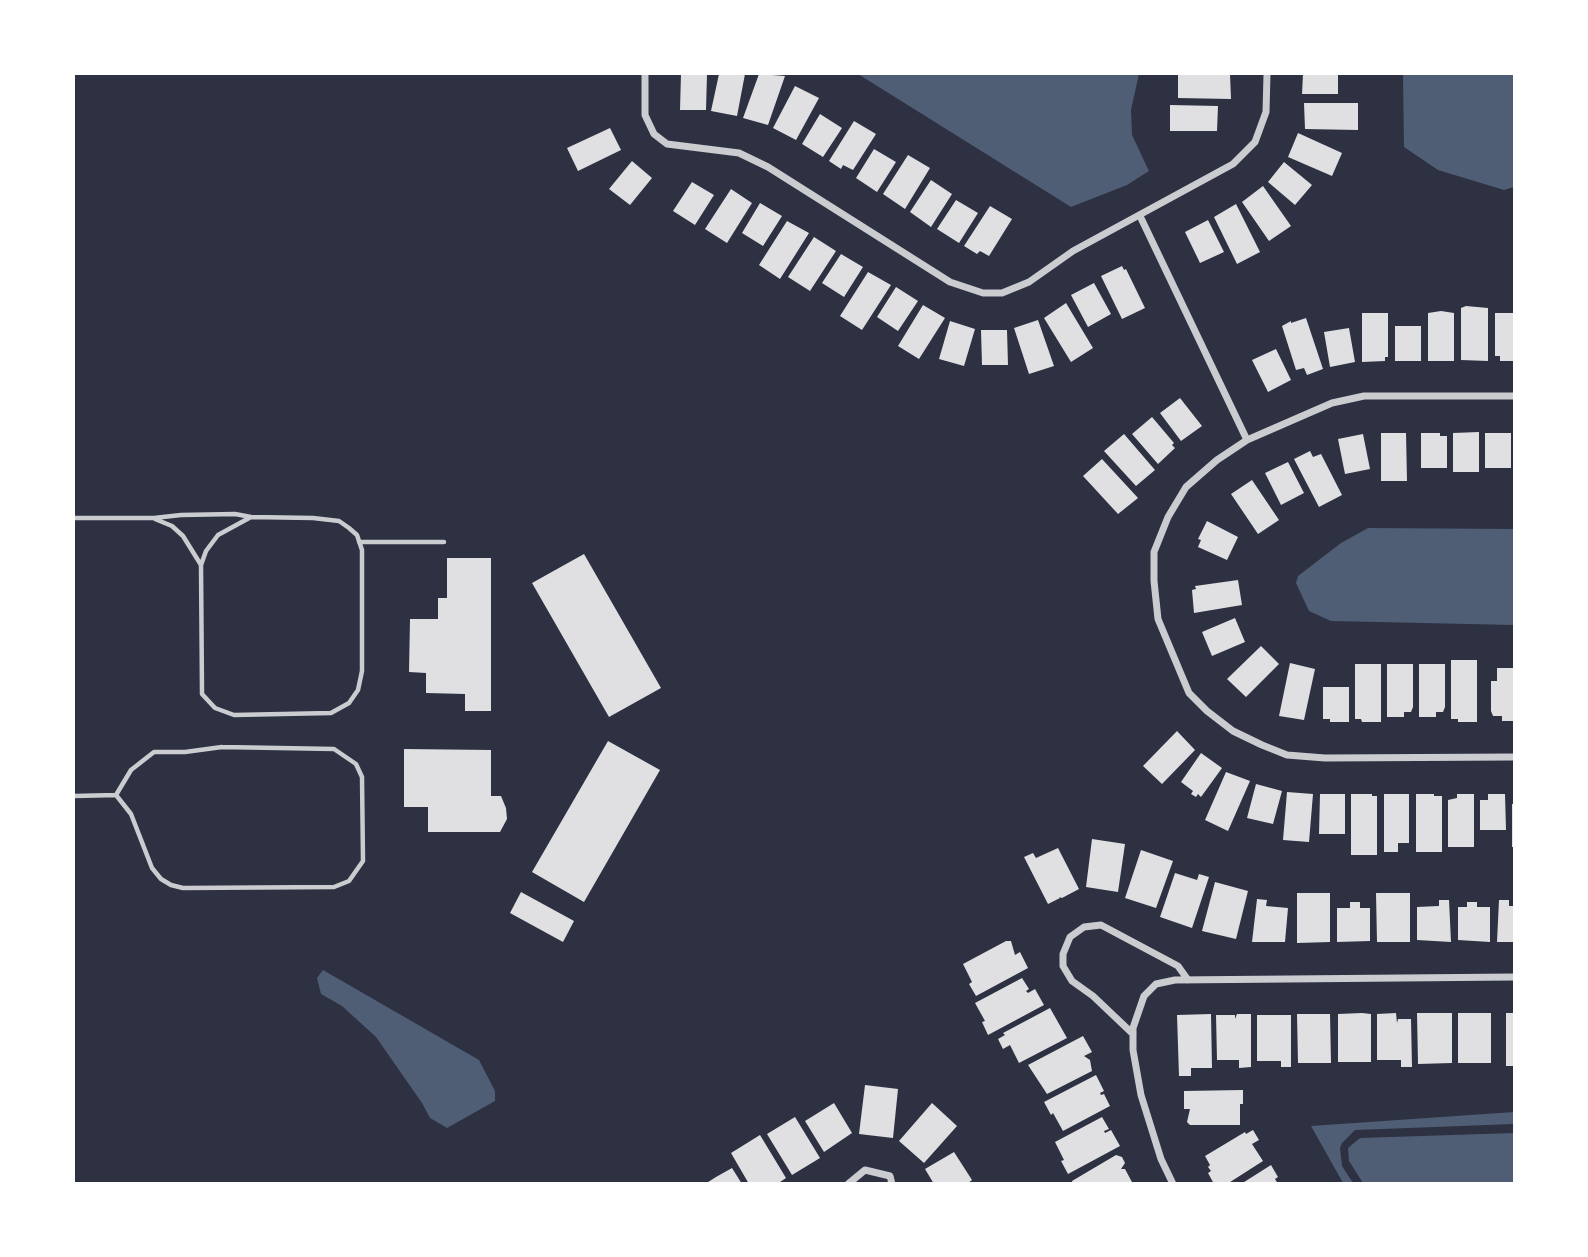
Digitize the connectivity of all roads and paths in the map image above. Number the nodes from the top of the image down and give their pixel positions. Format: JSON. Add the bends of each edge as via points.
{"nodes":[{"id":1,"x":645,"y":74,"type":"edge"},
{"id":2,"x":1267,"y":74,"type":"edge"},
{"id":3,"x":1140,"y":216,"type":"junction"},
{"id":4,"x":1514,"y":397,"type":"edge"},
{"id":5,"x":1247,"y":440,"type":"junction"},
{"id":6,"x":251,"y":517,"type":"junction"},
{"id":7,"x":74,"y":518,"type":"edge"},
{"id":8,"x":154,"y":518,"type":"junction"},
{"id":9,"x":359,"y":542,"type":"junction"},
{"id":10,"x":444,"y":542,"type":"dead end"},
{"id":11,"x":201,"y":565,"type":"junction"},
{"id":12,"x":1514,"y":757,"type":"edge"},
{"id":13,"x":116,"y":795,"type":"junction"},
{"id":14,"x":74,"y":796,"type":"edge"},
{"id":15,"x":1514,"y":977,"type":"edge"},
{"id":16,"x":1188,"y":980,"type":"junction"},
{"id":17,"x":1133,"y":1034,"type":"junction"},
{"id":18,"x":848,"y":1184,"type":"edge"},
{"id":19,"x":892,"y":1184,"type":"edge"},
{"id":20,"x":1173,"y":1184,"type":"edge"}],
"edges":[{"from":1,"to":3,"type":"street","via":[[645,115],[654,134],[667,144],[739,153],[950,282],[983,292],[1002,292],[1028,282],[1073,251]]},
{"from":2,"to":3,"type":"street","via":[[1266,112],[1255,142],[1233,164]]},
{"from":3,"to":5,"type":"street"},
{"from":4,"to":5,"type":"street","via":[[1364,397],[1332,403]]},
{"from":5,"to":12,"type":"street","via":[[1186,487],[1154,552],[1158,619],[1189,693],[1233,731],[1287,755]]},
{"from":6,"to":8,"type":"lane"},
{"from":6,"to":9,"type":"lane","via":[[339,521]]},
{"from":6,"to":11,"type":"lane","via":[[218,535]]},
{"from":7,"to":8,"type":"lane"},
{"from":8,"to":11,"type":"lane","via":[[183,536]]},
{"from":9,"to":10,"type":"lane"},
{"from":9,"to":11,"type":"lane","via":[[362,671],[349,703],[331,713],[234,715],[208,702],[200,684]]},
{"from":13,"to":13,"type":"lane","via":[[131,770],[154,752],[222,747],[334,749],[356,764],[362,777],[363,860],[349,881],[334,887],[171,885],[152,868],[131,814]]},
{"from":13,"to":14,"type":"lane"},
{"from":15,"to":16,"type":"street"},
{"from":16,"to":17,"type":"street","via":[[1156,984],[1144,996]]},
{"from":16,"to":17,"type":"street","via":[[1178,966],[1101,925],[1084,927],[1070,937],[1063,966],[1072,981]]},
{"from":17,"to":20,"type":"street","via":[[1141,1095]]},
{"from":18,"to":19,"type":"street","via":[[865,1170],[890,1176]]}]}
